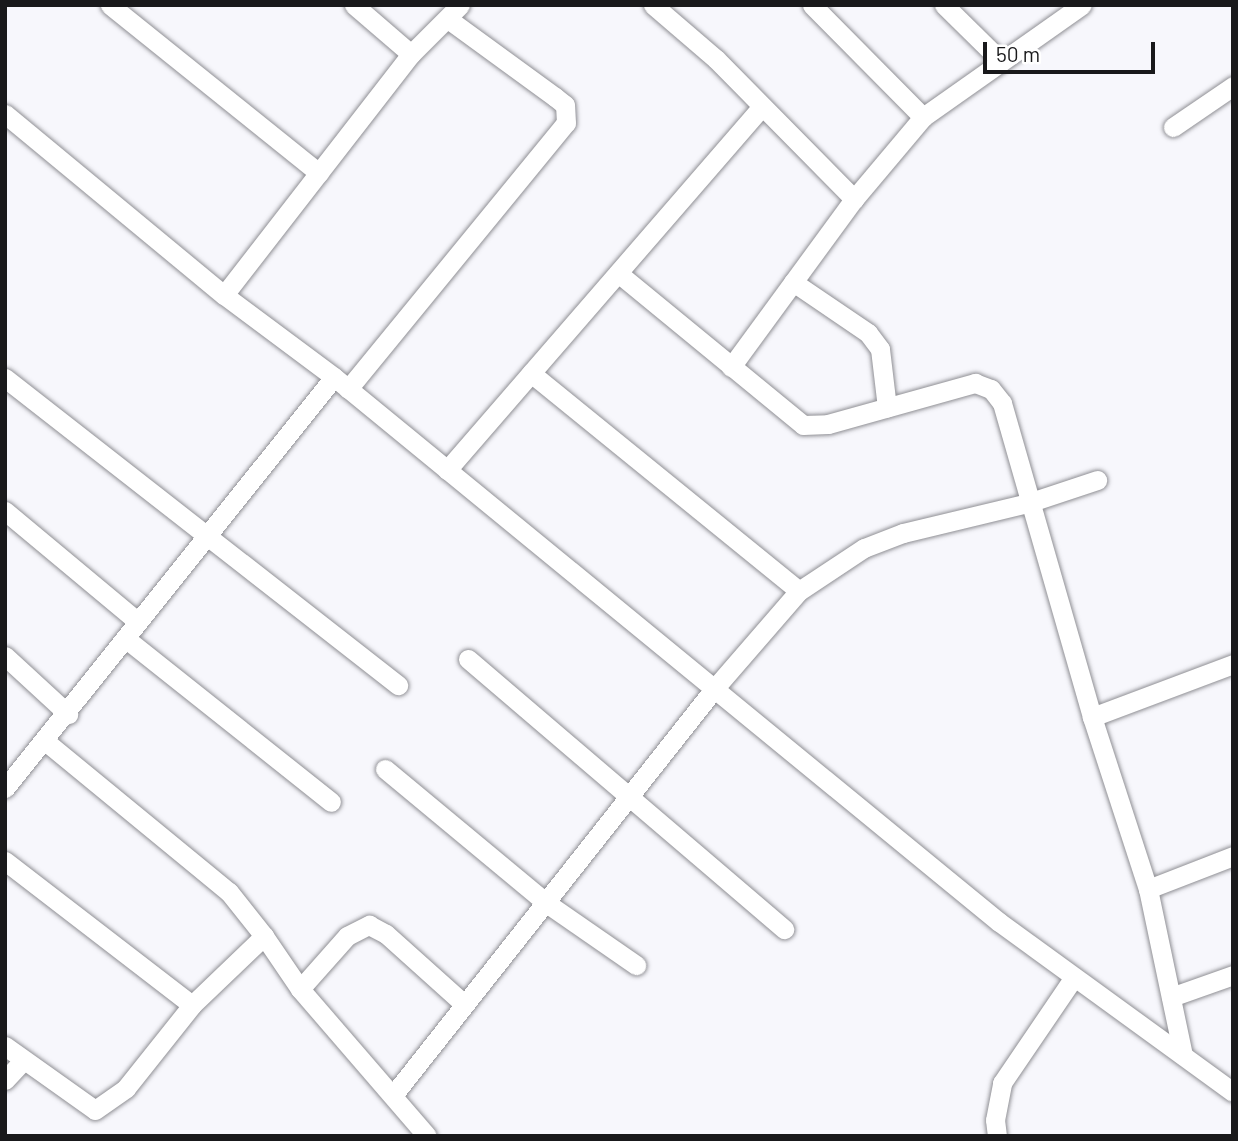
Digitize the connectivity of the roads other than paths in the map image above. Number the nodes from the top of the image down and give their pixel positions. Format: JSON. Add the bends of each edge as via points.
{"nodes":[{"id":1,"x":110,"y":5,"type":"edge"},
{"id":2,"x":354,"y":5,"type":"edge"},
{"id":3,"x":653,"y":5,"type":"edge"},
{"id":4,"x":812,"y":5,"type":"edge"},
{"id":5,"x":944,"y":5,"type":"edge"},
{"id":6,"x":1082,"y":5,"type":"edge"},
{"id":7,"x":454,"y":12,"type":"edge"},
{"id":8,"x":411,"y":54,"type":"junction"},
{"id":9,"x":1000,"y":61,"type":"junction"},
{"id":10,"x":1233,"y":86,"type":"edge"},
{"id":11,"x":761,"y":108,"type":"junction"},
{"id":12,"x":5,"y":114,"type":"edge"},
{"id":13,"x":923,"y":117,"type":"junction"},
{"id":14,"x":1173,"y":127,"type":"dead end"},
{"id":15,"x":319,"y":173,"type":"junction"},
{"id":16,"x":854,"y":199,"type":"junction"},
{"id":17,"x":618,"y":273,"type":"junction"},
{"id":18,"x":793,"y":282,"type":"junction"},
{"id":19,"x":224,"y":295,"type":"junction"},
{"id":20,"x":731,"y":367,"type":"junction"},
{"id":21,"x":531,"y":373,"type":"junction"},
{"id":22,"x":5,"y":378,"type":"edge"},
{"id":23,"x":341,"y":383,"type":"junction"},
{"id":24,"x":887,"y":408,"type":"junction"},
{"id":25,"x":447,"y":470,"type":"junction"},
{"id":26,"x":1097,"y":480,"type":"dead end"},
{"id":27,"x":1028,"y":503,"type":"junction"},
{"id":28,"x":5,"y":511,"type":"edge"},
{"id":29,"x":208,"y":537,"type":"junction"},
{"id":30,"x":799,"y":591,"type":"junction"},
{"id":31,"x":138,"y":622,"type":"junction"},
{"id":32,"x":125,"y":638,"type":"junction"},
{"id":33,"x":5,"y":656,"type":"edge"},
{"id":34,"x":468,"y":659,"type":"dead end"},
{"id":35,"x":1233,"y":664,"type":"edge"},
{"id":36,"x":398,"y":685,"type":"dead end"},
{"id":37,"x":714,"y":689,"type":"junction"},
{"id":38,"x":68,"y":713,"type":"junction"},
{"id":39,"x":1092,"y":717,"type":"junction"},
{"id":40,"x":45,"y":741,"type":"junction"},
{"id":41,"x":386,"y":769,"type":"dead end"},
{"id":42,"x":5,"y":789,"type":"edge"},
{"id":43,"x":628,"y":798,"type":"junction"},
{"id":44,"x":331,"y":802,"type":"dead end"},
{"id":45,"x":1233,"y":856,"type":"edge"},
{"id":46,"x":5,"y":861,"type":"edge"},
{"id":47,"x":1148,"y":889,"type":"junction"},
{"id":48,"x":545,"y":902,"type":"junction"},
{"id":49,"x":784,"y":929,"type":"dead end"},
{"id":50,"x":264,"y":936,"type":"junction"},
{"id":51,"x":636,"y":965,"type":"dead end"},
{"id":52,"x":1233,"y":975,"type":"edge"},
{"id":53,"x":1074,"y":977,"type":"junction"},
{"id":54,"x":300,"y":989,"type":"junction"},
{"id":55,"x":1171,"y":997,"type":"junction"},
{"id":56,"x":464,"y":1004,"type":"junction"},
{"id":57,"x":192,"y":1005,"type":"junction"},
{"id":58,"x":5,"y":1046,"type":"edge"},
{"id":59,"x":1182,"y":1055,"type":"junction"},
{"id":60,"x":23,"y":1061,"type":"junction"},
{"id":61,"x":5,"y":1080,"type":"edge"},
{"id":62,"x":1233,"y":1092,"type":"edge"},
{"id":63,"x":394,"y":1094,"type":"junction"},
{"id":64,"x":427,"y":1136,"type":"edge"},
{"id":65,"x":997,"y":1136,"type":"edge"}],
"edges":[{"from":1,"to":15,"type":"street"},
{"from":2,"to":8,"type":"street"},
{"from":3,"to":11,"type":"street","via":[[716,59]]},
{"from":4,"to":13,"type":"street"},
{"from":5,"to":9,"type":"street"},
{"from":6,"to":9,"type":"street"},
{"from":7,"to":8,"type":"street"},
{"from":7,"to":23,"type":"street","via":[[565,105],[566,123]]},
{"from":8,"to":15,"type":"street"},
{"from":9,"to":13,"type":"street"},
{"from":10,"to":14,"type":"street"},
{"from":11,"to":16,"type":"street"},
{"from":11,"to":17,"type":"street"},
{"from":12,"to":19,"type":"street"},
{"from":13,"to":16,"type":"street"},
{"from":15,"to":19,"type":"street"},
{"from":16,"to":18,"type":"street"},
{"from":17,"to":20,"type":"street"},
{"from":17,"to":21,"type":"street"},
{"from":18,"to":20,"type":"street"},
{"from":18,"to":24,"type":"street","via":[[868,333],[880,349]]},
{"from":19,"to":23,"type":"street"},
{"from":20,"to":24,"type":"street","via":[[803,425],[828,424]]},
{"from":21,"to":25,"type":"street"},
{"from":21,"to":30,"type":"street"},
{"from":22,"to":29,"type":"street"},
{"from":23,"to":25,"type":"street"},
{"from":23,"to":29,"type":"street"},
{"from":24,"to":27,"type":"street","via":[[975,383],[991,389],[1002,403]]},
{"from":25,"to":37,"type":"street"},
{"from":26,"to":27,"type":"street"},
{"from":27,"to":30,"type":"street","via":[[903,533],[864,548]]},
{"from":27,"to":39,"type":"street"},
{"from":28,"to":31,"type":"street"},
{"from":29,"to":31,"type":"street"},
{"from":29,"to":36,"type":"street"},
{"from":30,"to":37,"type":"street"},
{"from":31,"to":32,"type":"street"},
{"from":32,"to":38,"type":"street"},
{"from":32,"to":44,"type":"street"},
{"from":33,"to":38,"type":"street"},
{"from":34,"to":43,"type":"street"},
{"from":35,"to":39,"type":"street"},
{"from":37,"to":43,"type":"street"},
{"from":37,"to":53,"type":"street","via":[[999,922]]},
{"from":38,"to":40,"type":"street"},
{"from":39,"to":47,"type":"street"},
{"from":40,"to":42,"type":"street"},
{"from":40,"to":50,"type":"street","via":[[229,892]]},
{"from":41,"to":48,"type":"street"},
{"from":43,"to":48,"type":"street"},
{"from":43,"to":49,"type":"street"},
{"from":45,"to":47,"type":"street"},
{"from":46,"to":57,"type":"street"},
{"from":47,"to":55,"type":"street"},
{"from":48,"to":51,"type":"street"},
{"from":48,"to":56,"type":"street"},
{"from":50,"to":54,"type":"street"},
{"from":50,"to":57,"type":"street"},
{"from":52,"to":55,"type":"street"},
{"from":53,"to":59,"type":"street"},
{"from":53,"to":65,"type":"street","via":[[1002,1083]]},
{"from":54,"to":56,"type":"street","via":[[346,936],[369,925],[386,934]]},
{"from":54,"to":63,"type":"street"},
{"from":55,"to":59,"type":"street"},
{"from":56,"to":63,"type":"street"},
{"from":57,"to":60,"type":"street","via":[[126,1088],[95,1110]]},
{"from":58,"to":60,"type":"street"},
{"from":59,"to":62,"type":"street"},
{"from":60,"to":61,"type":"street"},
{"from":63,"to":64,"type":"street"}]}
